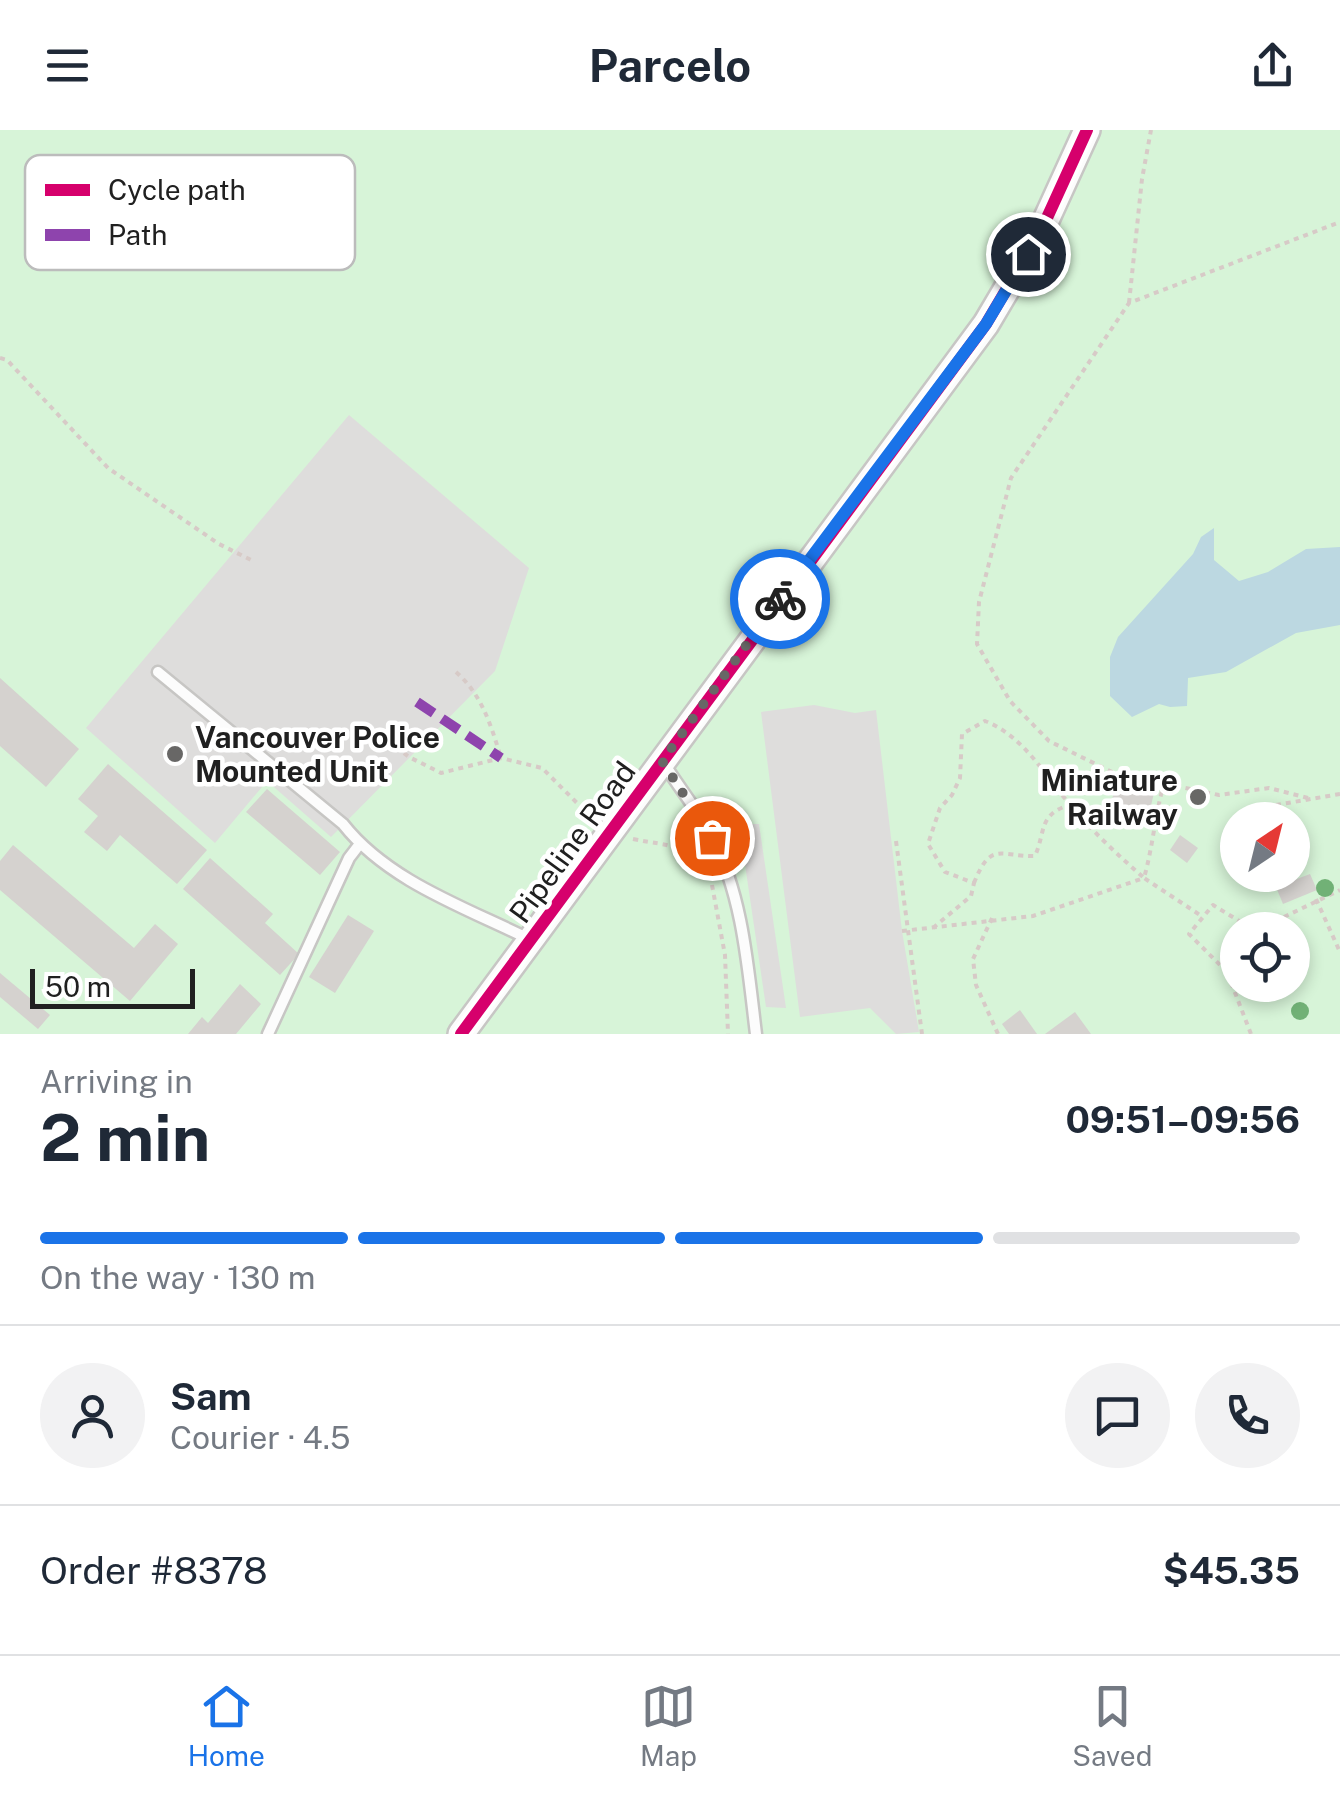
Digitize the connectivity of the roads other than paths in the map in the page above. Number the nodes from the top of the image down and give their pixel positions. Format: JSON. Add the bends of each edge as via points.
{"nodes":[{"id":1,"x":1090,"y":133,"type":"edge"},
{"id":2,"x":158,"y":672,"type":"dead end"},
{"id":3,"x":662,"y":761,"type":"junction"},
{"id":4,"x":359,"y":845,"type":"junction"},
{"id":5,"x":532,"y":941,"type":"junction"},
{"id":6,"x":268,"y":1034,"type":"edge"},
{"id":7,"x":461,"y":1034,"type":"edge"},
{"id":8,"x":756,"y":1034,"type":"edge"}],
"edges":[{"from":1,"to":3,"type":"street","name":"Pipeline Road","via":[[986,324]]},
{"from":2,"to":4,"type":"lane"},
{"from":3,"to":5,"type":"street","name":"Pipeline Road"},
{"from":3,"to":8,"type":"lane","via":[[712,838],[734,899]]},
{"from":4,"to":5,"type":"lane","via":[[406,878]]},
{"from":4,"to":6,"type":"lane"},
{"from":5,"to":7,"type":"street","name":"Pipeline Road"}]}
